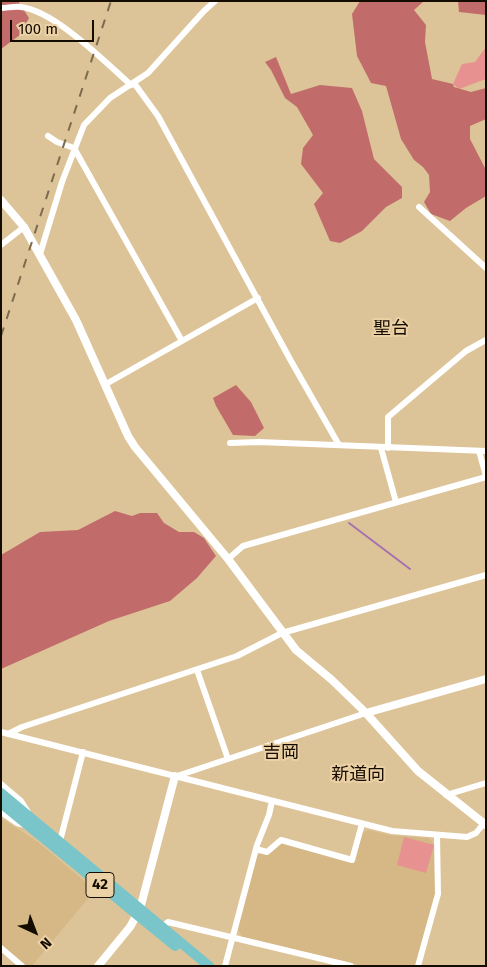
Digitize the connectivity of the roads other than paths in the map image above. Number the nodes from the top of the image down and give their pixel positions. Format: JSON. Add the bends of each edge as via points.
{"nodes":[{"id":1,"x":215,"y":1,"type":"edge"},
{"id":2,"x":1,"y":8,"type":"edge"},
{"id":3,"x":132,"y":84,"type":"junction"},
{"id":4,"x":48,"y":136,"type":"dead end"},
{"id":5,"x":74,"y":148,"type":"junction"},
{"id":6,"x":1,"y":200,"type":"edge"},
{"id":7,"x":419,"y":207,"type":"dead end"},
{"id":8,"x":24,"y":227,"type":"junction"},
{"id":9,"x":1,"y":245,"type":"edge"},
{"id":10,"x":40,"y":254,"type":"junction"},
{"id":11,"x":486,"y":268,"type":"edge"},
{"id":12,"x":258,"y":298,"type":"junction"},
{"id":13,"x":486,"y":340,"type":"edge"},
{"id":14,"x":182,"y":341,"type":"junction"},
{"id":15,"x":106,"y":384,"type":"junction"},
{"id":16,"x":230,"y":443,"type":"dead end"},
{"id":17,"x":339,"y":446,"type":"junction"},
{"id":18,"x":385,"y":448,"type":"junction"},
{"id":19,"x":482,"y":451,"type":"edge"},
{"id":20,"x":486,"y":476,"type":"edge"},
{"id":21,"x":396,"y":502,"type":"junction"},
{"id":22,"x":228,"y":559,"type":"junction"},
{"id":23,"x":486,"y":575,"type":"edge"},
{"id":24,"x":282,"y":633,"type":"junction"},
{"id":25,"x":197,"y":670,"type":"junction"},
{"id":26,"x":486,"y":679,"type":"edge"},
{"id":27,"x":366,"y":713,"type":"junction"},
{"id":28,"x":4,"y":733,"type":"edge"},
{"id":29,"x":83,"y":752,"type":"junction"},
{"id":30,"x":228,"y":759,"type":"junction"},
{"id":31,"x":175,"y":776,"type":"junction"},
{"id":32,"x":486,"y":783,"type":"edge"},
{"id":33,"x":1,"y":784,"type":"edge"},
{"id":34,"x":1,"y":793,"type":"edge"},
{"id":35,"x":446,"y":794,"type":"junction"},
{"id":36,"x":272,"y":801,"type":"junction"},
{"id":37,"x":1,"y":803,"type":"edge"},
{"id":38,"x":1,"y":812,"type":"edge"},
{"id":39,"x":31,"y":823,"type":"junction"},
{"id":40,"x":362,"y":824,"type":"junction"},
{"id":41,"x":485,"y":824,"type":"edge"},
{"id":42,"x":437,"y":835,"type":"junction"},
{"id":43,"x":60,"y":841,"type":"junction"},
{"id":44,"x":256,"y":849,"type":"junction"},
{"id":45,"x":139,"y":912,"type":"junction"},
{"id":46,"x":162,"y":927,"type":"junction"},
{"id":47,"x":233,"y":938,"type":"junction"},
{"id":48,"x":1,"y":948,"type":"edge"},
{"id":49,"x":322,"y":958,"type":"junction"},
{"id":50,"x":22,"y":966,"type":"edge"},
{"id":51,"x":98,"y":966,"type":"edge"},
{"id":52,"x":199,"y":966,"type":"edge"},
{"id":53,"x":209,"y":966,"type":"edge"},
{"id":54,"x":225,"y":966,"type":"edge"},
{"id":55,"x":321,"y":966,"type":"edge"},
{"id":56,"x":351,"y":966,"type":"edge"},
{"id":57,"x":418,"y":966,"type":"edge"}],
"edges":[{"from":1,"to":3,"type":"street","via":[[148,73]]},
{"from":2,"to":3,"type":"street","via":[[21,7],[53,20]]},
{"from":3,"to":5,"type":"street","via":[[110,98],[84,125]]},
{"from":3,"to":12,"type":"street","via":[[158,116]]},
{"from":4,"to":5,"type":"street"},
{"from":5,"to":10,"type":"street"},
{"from":5,"to":14,"type":"street"},
{"from":6,"to":8,"type":"street"},
{"from":7,"to":11,"type":"street"},
{"from":8,"to":9,"type":"street"},
{"from":8,"to":10,"type":"street"},
{"from":10,"to":15,"type":"street"},
{"from":12,"to":14,"type":"street"},
{"from":12,"to":17,"type":"street"},
{"from":13,"to":18,"type":"street","via":[[466,351],[388,418]]},
{"from":14,"to":15,"type":"street"},
{"from":15,"to":22,"type":"street","via":[[135,447]]},
{"from":16,"to":17,"type":"street"},
{"from":17,"to":18,"type":"street"},
{"from":18,"to":19,"type":"street"},
{"from":18,"to":21,"type":"street"},
{"from":19,"to":20,"type":"street"},
{"from":20,"to":21,"type":"street"},
{"from":21,"to":22,"type":"street","via":[[243,546]]},
{"from":22,"to":24,"type":"street"},
{"from":23,"to":24,"type":"street"},
{"from":24,"to":25,"type":"street","via":[[237,656]]},
{"from":24,"to":27,"type":"street","via":[[305,659]]},
{"from":25,"to":28,"type":"street"},
{"from":25,"to":30,"type":"street"},
{"from":26,"to":27,"type":"street"},
{"from":27,"to":30,"type":"street"},
{"from":27,"to":35,"type":"street","via":[[418,772]]},
{"from":28,"to":29,"type":"street"},
{"from":29,"to":31,"type":"street"},
{"from":29,"to":43,"type":"street"},
{"from":30,"to":31,"type":"street"},
{"from":31,"to":36,"type":"street"},
{"from":31,"to":45,"type":"street"},
{"from":32,"to":35,"type":"street"},
{"from":33,"to":39,"type":"street","via":[[21,802]]},
{"from":34,"to":39,"type":"main road","number":"42"},
{"from":35,"to":41,"type":"street"},
{"from":36,"to":40,"type":"street"},
{"from":36,"to":44,"type":"street"},
{"from":37,"to":39,"type":"main road","number":"42"},
{"from":38,"to":39,"type":"street","via":[[17,823]]},
{"from":39,"to":43,"type":"main road","number":"42"},
{"from":39,"to":45,"type":"main road","number":"42"},
{"from":40,"to":42,"type":"street","via":[[392,831]]},
{"from":40,"to":44,"type":"street","via":[[352,860],[281,840],[268,852]]},
{"from":41,"to":42,"type":"street","via":[[472,836]]},
{"from":42,"to":57,"type":"street","via":[[438,894]]},
{"from":43,"to":45,"type":"main road","number":"42"},
{"from":44,"to":47,"type":"street"},
{"from":45,"to":46,"type":"main road","number":"42"},
{"from":45,"to":51,"type":"street"},
{"from":45,"to":52,"type":"main road","number":"42"},
{"from":46,"to":47,"type":"street","via":[[168,922]]},
{"from":46,"to":53,"type":"main road","number":"42"},
{"from":47,"to":49,"type":"street"},
{"from":47,"to":54,"type":"street"},
{"from":48,"to":50,"type":"street"},
{"from":49,"to":55,"type":"street"},
{"from":49,"to":56,"type":"street"}]}
